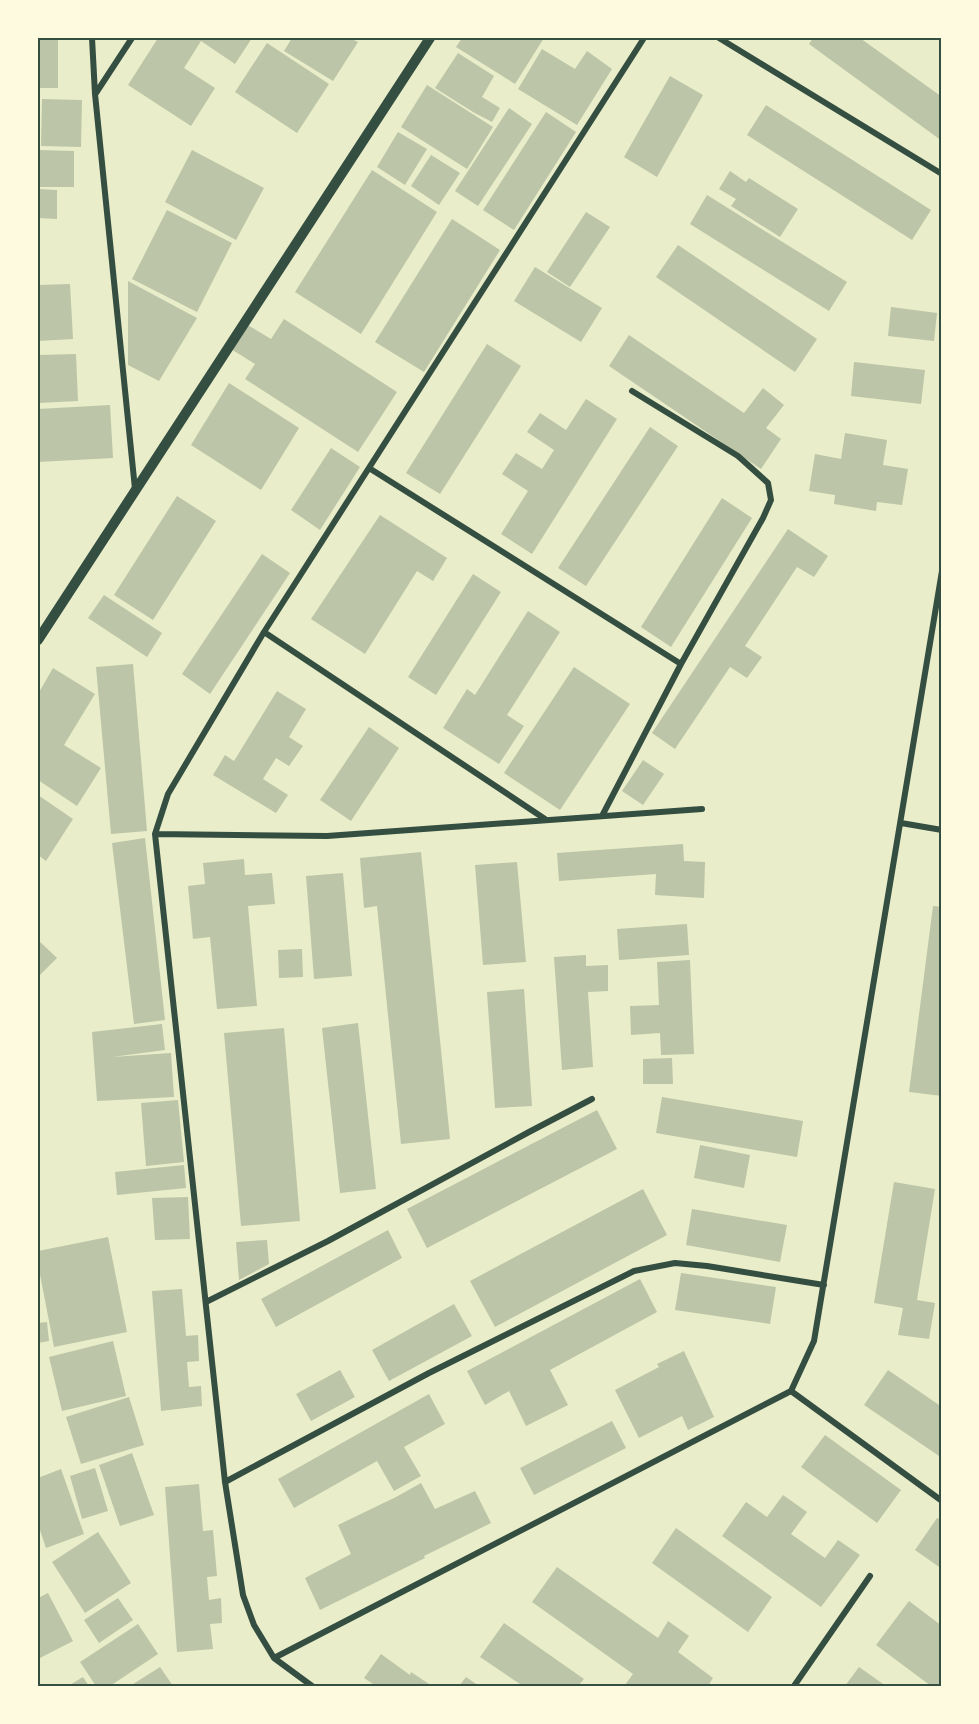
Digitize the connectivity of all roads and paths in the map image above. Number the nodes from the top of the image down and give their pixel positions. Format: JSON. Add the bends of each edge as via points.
{"nodes":[{"id":1,"x":92,"y":38,"type":"edge"},
{"id":2,"x":132,"y":38,"type":"edge"},
{"id":3,"x":430,"y":38,"type":"edge"},
{"id":4,"x":644,"y":38,"type":"edge"},
{"id":5,"x":719,"y":38,"type":"edge"},
{"id":6,"x":95,"y":94,"type":"junction"},
{"id":7,"x":942,"y":174,"type":"edge"},
{"id":8,"x":632,"y":391,"type":"dead end"},
{"id":9,"x":369,"y":468,"type":"junction"},
{"id":10,"x":135,"y":490,"type":"junction"},
{"id":11,"x":942,"y":571,"type":"edge"},
{"id":12,"x":264,"y":632,"type":"junction"},
{"id":13,"x":38,"y":640,"type":"edge"},
{"id":14,"x":681,"y":664,"type":"junction"},
{"id":15,"x":702,"y":808,"type":"dead end"},
{"id":16,"x":602,"y":816,"type":"junction"},
{"id":17,"x":546,"y":820,"type":"junction"},
{"id":18,"x":901,"y":823,"type":"junction"},
{"id":19,"x":942,"y":830,"type":"edge"},
{"id":20,"x":155,"y":834,"type":"junction"},
{"id":21,"x":592,"y":1099,"type":"dead end"},
{"id":22,"x":824,"y":1285,"type":"junction"},
{"id":23,"x":206,"y":1302,"type":"junction"},
{"id":24,"x":791,"y":1390,"type":"junction"},
{"id":25,"x":225,"y":1482,"type":"junction"},
{"id":26,"x":942,"y":1501,"type":"edge"},
{"id":27,"x":870,"y":1576,"type":"dead end"},
{"id":28,"x":274,"y":1658,"type":"junction"},
{"id":29,"x":312,"y":1686,"type":"edge"},
{"id":30,"x":794,"y":1686,"type":"edge"}],
"edges":[{"from":1,"to":6,"type":"street"},
{"from":2,"to":6,"type":"street"},
{"from":3,"to":10,"type":"street"},
{"from":4,"to":9,"type":"street"},
{"from":5,"to":7,"type":"street"},
{"from":6,"to":10,"type":"street"},
{"from":8,"to":14,"type":"street","via":[[738,456],[768,483],[771,500],[767,509]]},
{"from":9,"to":12,"type":"street"},
{"from":9,"to":14,"type":"street"},
{"from":10,"to":13,"type":"street"},
{"from":11,"to":18,"type":"street"},
{"from":12,"to":17,"type":"street"},
{"from":12,"to":20,"type":"street","via":[[168,794]]},
{"from":14,"to":16,"type":"street"},
{"from":15,"to":16,"type":"street"},
{"from":16,"to":17,"type":"street"},
{"from":17,"to":20,"type":"street","via":[[327,836]]},
{"from":18,"to":19,"type":"street"},
{"from":18,"to":22,"type":"street"},
{"from":20,"to":23,"type":"street"},
{"from":21,"to":23,"type":"street"},
{"from":22,"to":24,"type":"street","via":[[814,1341]]},
{"from":22,"to":25,"type":"street","via":[[675,1263],[634,1270]]},
{"from":23,"to":25,"type":"street"},
{"from":24,"to":26,"type":"street"},
{"from":24,"to":28,"type":"street"},
{"from":25,"to":28,"type":"street","via":[[243,1595],[254,1625]]},
{"from":27,"to":30,"type":"street"},
{"from":28,"to":29,"type":"street"}]}
